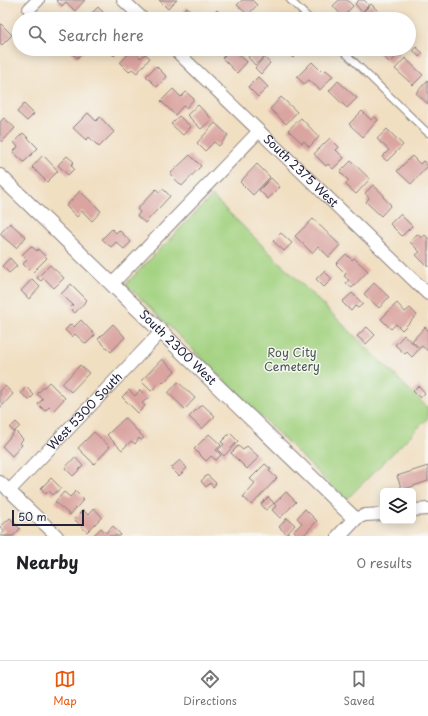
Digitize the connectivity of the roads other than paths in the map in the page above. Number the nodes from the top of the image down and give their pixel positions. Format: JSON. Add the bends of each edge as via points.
{"nodes":[{"id":1,"x":38,"y":0,"type":"edge"},
{"id":2,"x":123,"y":0,"type":"edge"},
{"id":3,"x":290,"y":0,"type":"edge"},
{"id":4,"x":29,"y":9,"type":"dead end"},
{"id":5,"x":136,"y":12,"type":"edge"},
{"id":6,"x":303,"y":12,"type":"edge"},
{"id":7,"x":181,"y":56,"type":"edge"},
{"id":8,"x":348,"y":56,"type":"edge"},
{"id":9,"x":259,"y":131,"type":"junction"},
{"id":10,"x":428,"y":133,"type":"edge"},
{"id":11,"x":0,"y":176,"type":"edge"},
{"id":12,"x":112,"y":284,"type":"junction"},
{"id":13,"x":428,"y":294,"type":"edge"},
{"id":14,"x":161,"y":332,"type":"junction"},
{"id":15,"x":0,"y":482,"type":"edge"},
{"id":16,"x":9,"y":491,"type":"junction"},
{"id":17,"x":428,"y":509,"type":"edge"},
{"id":18,"x":416,"y":510,"type":"edge"},
{"id":19,"x":380,"y":514,"type":"edge"},
{"id":20,"x":356,"y":519,"type":"junction"},
{"id":21,"x":57,"y":536,"type":"edge"},
{"id":22,"x":339,"y":536,"type":"edge"}],
"edges":[{"from":1,"to":4,"type":"street"},
{"from":2,"to":5,"type":"street"},
{"from":3,"to":6,"type":"lane"},
{"from":7,"to":9,"type":"street","name":"South 2375 West"},
{"from":8,"to":10,"type":"lane"},
{"from":9,"to":12,"type":"street"},
{"from":9,"to":13,"type":"street","name":"South 2375 West"},
{"from":11,"to":12,"type":"street","name":"South 2300 West"},
{"from":12,"to":14,"type":"street","name":"South 2300 West"},
{"from":14,"to":16,"type":"street","name":"West 5300 South"},
{"from":14,"to":20,"type":"street","name":"South 2300 West"},
{"from":15,"to":16,"type":"street"},
{"from":16,"to":21,"type":"street"},
{"from":17,"to":18,"type":"street"},
{"from":19,"to":20,"type":"street","via":[[364,515]]},
{"from":20,"to":22,"type":"street"}]}
